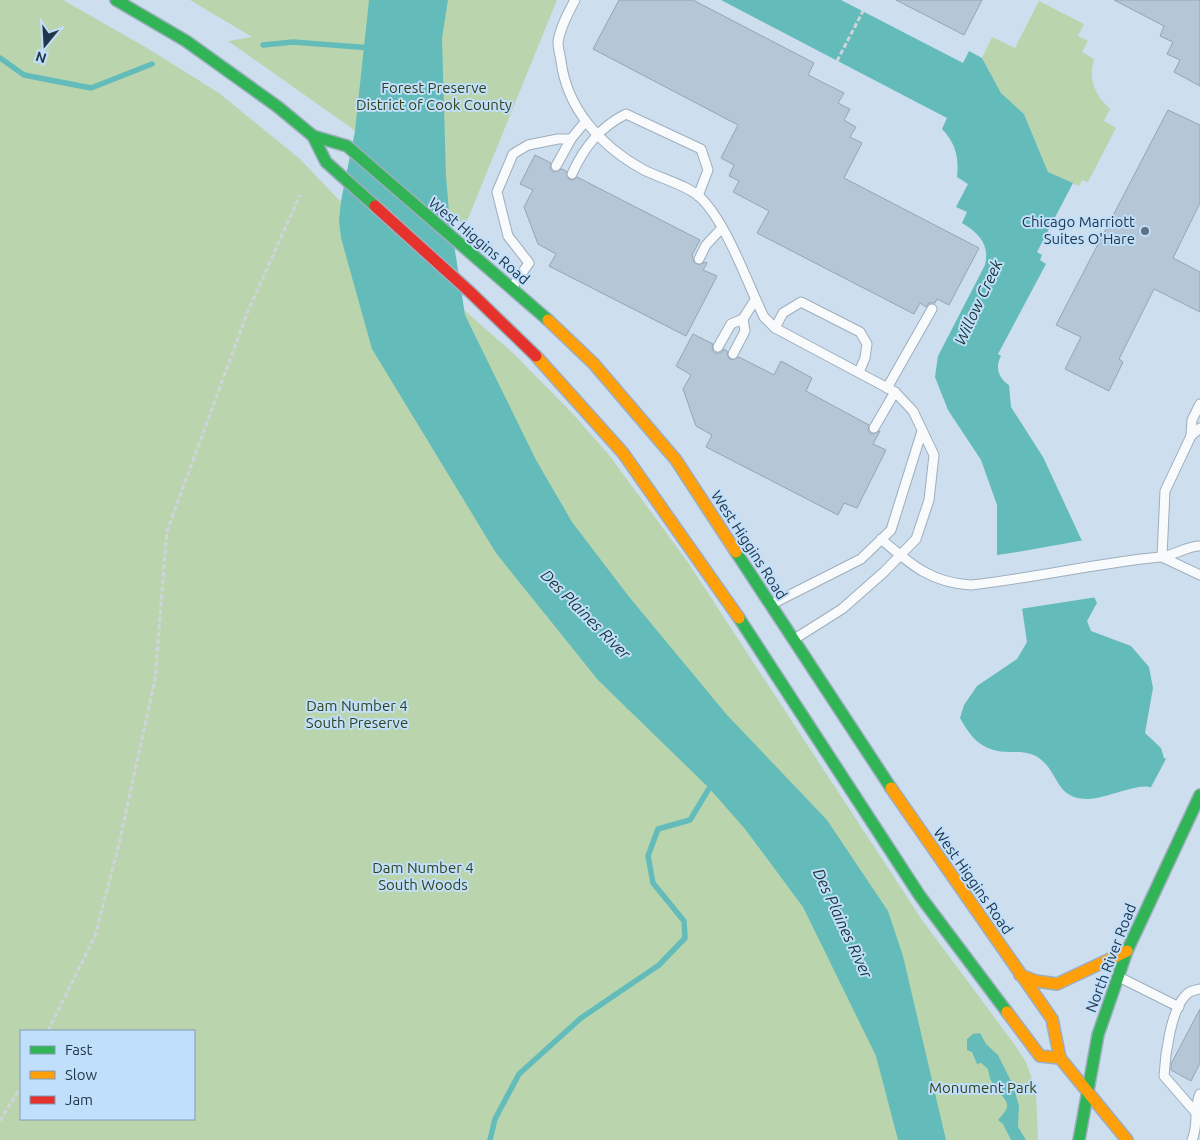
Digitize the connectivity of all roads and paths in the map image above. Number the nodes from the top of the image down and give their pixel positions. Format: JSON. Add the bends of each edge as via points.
{"nodes":[{"id":1,"x":116,"y":0,"type":"edge"},
{"id":2,"x":575,"y":0,"type":"edge"},
{"id":3,"x":862,"y":11,"type":"dead end"},
{"id":4,"x":837,"y":60,"type":"dead end"},
{"id":5,"x":586,"y":122,"type":"junction"},
{"id":6,"x":598,"y":134,"type":"junction"},
{"id":7,"x":313,"y":136,"type":"junction"},
{"id":8,"x":571,"y":139,"type":"junction"},
{"id":9,"x":556,"y":166,"type":"dead end"},
{"id":10,"x":572,"y":174,"type":"dead end"},
{"id":11,"x":300,"y":195,"type":"dead end"},
{"id":12,"x":698,"y":196,"type":"junction"},
{"id":13,"x":721,"y":229,"type":"junction"},
{"id":14,"x":699,"y":259,"type":"dead end"},
{"id":15,"x":511,"y":289,"type":"junction"},
{"id":16,"x":755,"y":300,"type":"junction"},
{"id":17,"x":932,"y":309,"type":"dead end"},
{"id":18,"x":743,"y":319,"type":"junction"},
{"id":19,"x":775,"y":328,"type":"junction"},
{"id":20,"x":718,"y":346,"type":"dead end"},
{"id":21,"x":732,"y":354,"type":"dead end"},
{"id":22,"x":858,"y":372,"type":"junction"},
{"id":23,"x":891,"y":390,"type":"junction"},
{"id":24,"x":1200,"y":404,"type":"edge"},
{"id":25,"x":874,"y":428,"type":"dead end"},
{"id":26,"x":1200,"y":428,"type":"edge"},
{"id":27,"x":922,"y":431,"type":"junction"},
{"id":28,"x":1191,"y":436,"type":"junction"},
{"id":29,"x":881,"y":539,"type":"junction"},
{"id":30,"x":1200,"y":546,"type":"edge"},
{"id":31,"x":900,"y":556,"type":"junction"},
{"id":32,"x":1162,"y":557,"type":"junction"},
{"id":33,"x":1200,"y":575,"type":"edge"},
{"id":34,"x":769,"y":605,"type":"junction"},
{"id":35,"x":794,"y":640,"type":"junction"},
{"id":36,"x":1200,"y":796,"type":"edge"},
{"id":37,"x":1126,"y":951,"type":"junction"},
{"id":38,"x":1020,"y":975,"type":"junction"},
{"id":39,"x":1118,"y":977,"type":"junction"},
{"id":40,"x":1200,"y":989,"type":"edge"},
{"id":41,"x":1179,"y":1007,"type":"junction"},
{"id":42,"x":48,"y":1030,"type":"edge"},
{"id":43,"x":1060,"y":1058,"type":"junction"},
{"id":44,"x":20,"y":1088,"type":"edge"},
{"id":45,"x":1088,"y":1093,"type":"junction"},
{"id":46,"x":1200,"y":1094,"type":"edge"},
{"id":47,"x":1197,"y":1114,"type":"junction"},
{"id":48,"x":0,"y":1121,"type":"edge"},
{"id":49,"x":1079,"y":1140,"type":"edge"},
{"id":50,"x":1127,"y":1140,"type":"edge"},
{"id":51,"x":1192,"y":1140,"type":"edge"}],
"edges":[{"from":1,"to":7,"type":"main road","name":"West Higgins Road","via":[[201,51]]},
{"from":2,"to":5,"type":"lane","via":[[558,43],[570,98]]},
{"from":3,"to":4,"type":"path"},
{"from":5,"to":6,"type":"lane"},
{"from":5,"to":8,"type":"lane"},
{"from":6,"to":10,"type":"lane","via":[[578,160]]},
{"from":6,"to":12,"type":"lane","via":[[617,153]]},
{"from":6,"to":12,"type":"lane","via":[[608,123],[626,114],[701,149],[708,170]]},
{"from":7,"to":15,"type":"main road","name":"West Higgins Road","via":[[347,146]]},
{"from":7,"to":43,"type":"main road","name":"West Higgins Road","via":[[326,162],[537,357],[623,453],[765,654],[920,896],[1040,1056]]},
{"from":8,"to":9,"type":"lane"},
{"from":8,"to":15,"type":"lane","via":[[528,145],[514,154],[497,192],[508,236],[529,263]]},
{"from":11,"to":42,"type":"path","via":[[248,311],[166,530],[155,679],[119,844],[95,936]]},
{"from":12,"to":13,"type":"lane","via":[[713,212]]},
{"from":13,"to":14,"type":"lane","via":[[706,245]]},
{"from":13,"to":16,"type":"lane"},
{"from":15,"to":34,"type":"main road","name":"West Higgins Road","via":[[594,364],[676,460]]},
{"from":16,"to":18,"type":"lane"},
{"from":16,"to":19,"type":"lane","via":[[764,317]]},
{"from":17,"to":23,"type":"lane"},
{"from":18,"to":20,"type":"lane","via":[[731,324]]},
{"from":18,"to":21,"type":"lane","via":[[745,331]]},
{"from":19,"to":22,"type":"lane"},
{"from":19,"to":22,"type":"lane","via":[[783,313],[800,302],[860,332],[867,344],[866,358]]},
{"from":22,"to":23,"type":"lane"},
{"from":23,"to":25,"type":"lane"},
{"from":23,"to":27,"type":"lane","via":[[913,411]]},
{"from":24,"to":28,"type":"lane","via":[[1192,420]]},
{"from":26,"to":28,"type":"lane"},
{"from":27,"to":29,"type":"lane","via":[[891,530]]},
{"from":27,"to":31,"type":"lane","via":[[934,455],[929,500],[916,539]]},
{"from":28,"to":32,"type":"lane","via":[[1165,491]]},
{"from":29,"to":31,"type":"lane"},
{"from":29,"to":34,"type":"lane","via":[[861,559]]},
{"from":30,"to":32,"type":"lane"},
{"from":31,"to":32,"type":"lane","via":[[922,572],[949,584],[971,586]]},
{"from":31,"to":35,"type":"lane","via":[[842,609]]},
{"from":32,"to":33,"type":"lane"},
{"from":34,"to":35,"type":"main road","name":"West Higgins Road"},
{"from":35,"to":38,"type":"main road","name":"West Higgins Road","via":[[866,752]]},
{"from":36,"to":37,"type":"main road","name":"North River Road"},
{"from":37,"to":38,"type":"main road","via":[[1057,984]]},
{"from":37,"to":39,"type":"main road","name":"North River Road"},
{"from":38,"to":43,"type":"main road","name":"West Higgins Road","via":[[1052,1019]]},
{"from":39,"to":41,"type":"lane"},
{"from":39,"to":45,"type":"main road","name":"North River Road","via":[[1098,1035]]},
{"from":40,"to":41,"type":"lane","via":[[1187,993]]},
{"from":41,"to":47,"type":"lane","via":[[1165,1049],[1164,1076]]},
{"from":43,"to":45,"type":"main road","name":"West Higgins Road"},
{"from":44,"to":48,"type":"path"},
{"from":45,"to":49,"type":"main road","name":"North River Road"},
{"from":45,"to":50,"type":"main road","name":"West Higgins Road"},
{"from":46,"to":47,"type":"lane"},
{"from":47,"to":51,"type":"lane"}]}
